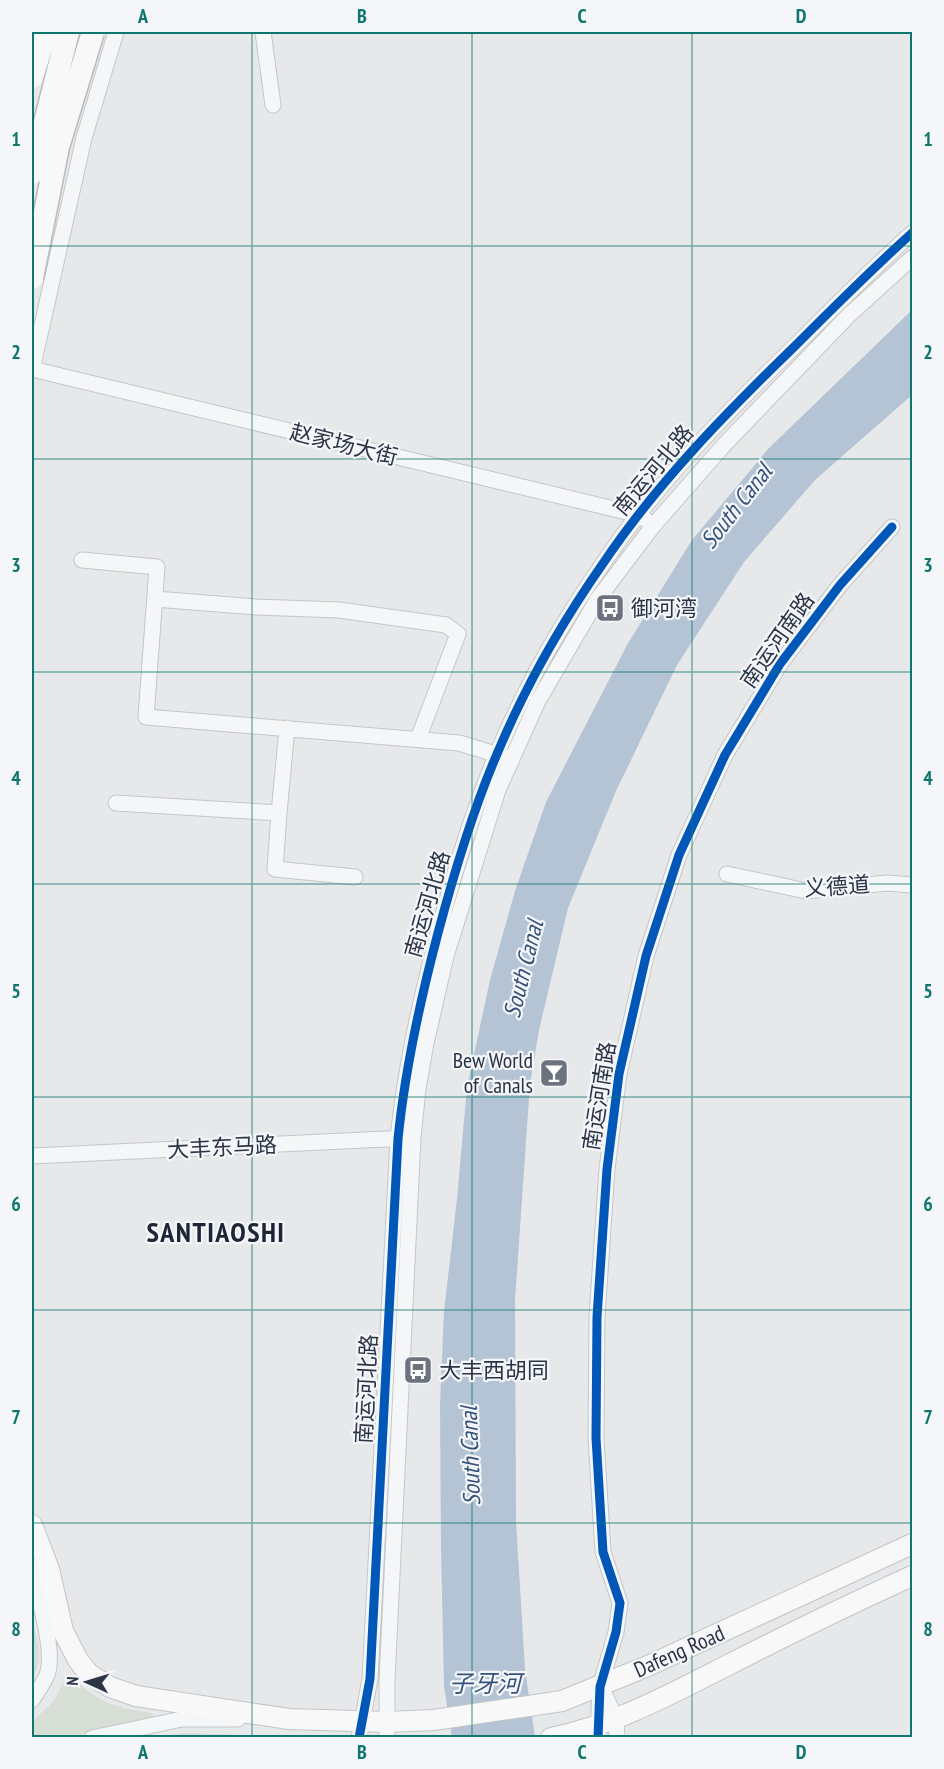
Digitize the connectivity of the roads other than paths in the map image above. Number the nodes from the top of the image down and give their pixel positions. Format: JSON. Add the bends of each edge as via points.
{"nodes":[{"id":1,"x":46,"y":32,"type":"edge"},
{"id":2,"x":68,"y":32,"type":"edge"},
{"id":3,"x":93,"y":32,"type":"edge"},
{"id":4,"x":116,"y":32,"type":"edge"},
{"id":5,"x":263,"y":32,"type":"edge"},
{"id":6,"x":32,"y":37,"type":"edge"},
{"id":7,"x":104,"y":75,"type":"junction"},
{"id":8,"x":32,"y":78,"type":"edge"},
{"id":9,"x":273,"y":105,"type":"dead end"},
{"id":10,"x":32,"y":172,"type":"edge"},
{"id":11,"x":912,"y":233,"type":"edge"},
{"id":12,"x":912,"y":258,"type":"edge"},
{"id":13,"x":32,"y":278,"type":"edge"},
{"id":14,"x":32,"y":370,"type":"edge"},
{"id":15,"x":639,"y":515,"type":"junction"},
{"id":16,"x":653,"y":526,"type":"junction"},
{"id":17,"x":892,"y":527,"type":"dead end"},
{"id":18,"x":82,"y":560,"type":"dead end"},
{"id":19,"x":155,"y":598,"type":"junction"},
{"id":20,"x":287,"y":728,"type":"junction"},
{"id":21,"x":418,"y":739,"type":"junction"},
{"id":22,"x":504,"y":757,"type":"junction"},
{"id":23,"x":116,"y":803,"type":"dead end"},
{"id":24,"x":279,"y":813,"type":"junction"},
{"id":25,"x":728,"y":874,"type":"dead end"},
{"id":26,"x":355,"y":877,"type":"dead end"},
{"id":27,"x":912,"y":885,"type":"edge"},
{"id":28,"x":406,"y":1138,"type":"junction"},
{"id":29,"x":32,"y":1156,"type":"edge"},
{"id":30,"x":32,"y":1525,"type":"edge"},
{"id":31,"x":912,"y":1544,"type":"edge"},
{"id":32,"x":32,"y":1567,"type":"edge"},
{"id":33,"x":912,"y":1576,"type":"edge"},
{"id":34,"x":600,"y":1687,"type":"junction"},
{"id":35,"x":32,"y":1700,"type":"edge"},
{"id":36,"x":289,"y":1719,"type":"junction"},
{"id":37,"x":360,"y":1729,"type":"edge"},
{"id":38,"x":387,"y":1730,"type":"edge"},
{"id":39,"x":607,"y":1730,"type":"edge"},
{"id":40,"x":92,"y":1737,"type":"edge"},
{"id":41,"x":551,"y":1737,"type":"edge"}],
"edges":[{"from":1,"to":8,"type":"highway","bridge":true},
{"from":2,"to":10,"type":"highway","bridge":true},
{"from":3,"to":13,"type":"highway","bridge":true,"via":[[58,147]]},
{"from":4,"to":7,"type":"street"},
{"from":5,"to":9,"type":"street"},
{"from":6,"to":7,"type":"street"},
{"from":7,"to":14,"type":"street","via":[[84,138]]},
{"from":11,"to":15,"type":"street","name":"南运河北路","via":[[725,414]]},
{"from":12,"to":16,"type":"street","name":"南运河北路","via":[[849,315],[724,445]]},
{"from":14,"to":15,"type":"street","name":"赵家场大街"},
{"from":15,"to":16,"type":"street","name":"赵家场大街"},
{"from":15,"to":22,"type":"street","name":"南运河北路","via":[[604,562],[520,703]]},
{"from":16,"to":22,"type":"street","name":"南运河北路","via":[[597,600]]},
{"from":17,"to":34,"type":"street","name":"南运河南路","via":[[840,585],[780,664],[725,755],[679,855],[646,956],[619,1074],[607,1169],[597,1317],[596,1438],[603,1552],[620,1603]]},
{"from":18,"to":19,"type":"street","via":[[157,567]]},
{"from":19,"to":20,"type":"street","via":[[146,717]]},
{"from":19,"to":21,"type":"street","via":[[339,610],[446,625],[458,634]]},
{"from":20,"to":21,"type":"street"},
{"from":20,"to":24,"type":"street"},
{"from":21,"to":22,"type":"street","via":[[459,742]]},
{"from":22,"to":28,"type":"street","name":"南运河北路","via":[[441,977]]},
{"from":23,"to":24,"type":"street"},
{"from":24,"to":26,"type":"street","via":[[274,869]]},
{"from":25,"to":27,"type":"street","name":"义德道","via":[[806,891],[886,883]]},
{"from":28,"to":29,"type":"street","name":"大丰东马路"},
{"from":28,"to":37,"type":"street","name":"南运河北路","via":[[370,1678]]},
{"from":28,"to":38,"type":"street","name":"南运河北路"},
{"from":30,"to":36,"type":"main road","name":"Dafeng Road","via":[[49,1569],[63,1631],[89,1674],[136,1696]]},
{"from":31,"to":34,"type":"main road","name":"Dafeng Road"},
{"from":32,"to":35,"type":"street","via":[[49,1659],[48,1673]]},
{"from":33,"to":39,"type":"main road","name":"Dafeng Road","via":[[681,1688]]},
{"from":34,"to":38,"type":"main road","name":"Dafeng Road","via":[[542,1705]]},
{"from":34,"to":39,"type":"street"},
{"from":36,"to":37,"type":"main road","name":"Dafeng Road"},
{"from":36,"to":40,"type":"street","via":[[182,1719]]},
{"from":37,"to":38,"type":"main road","name":"Dafeng Road"},
{"from":39,"to":41,"type":"main road","name":"Dafeng Road"}]}
